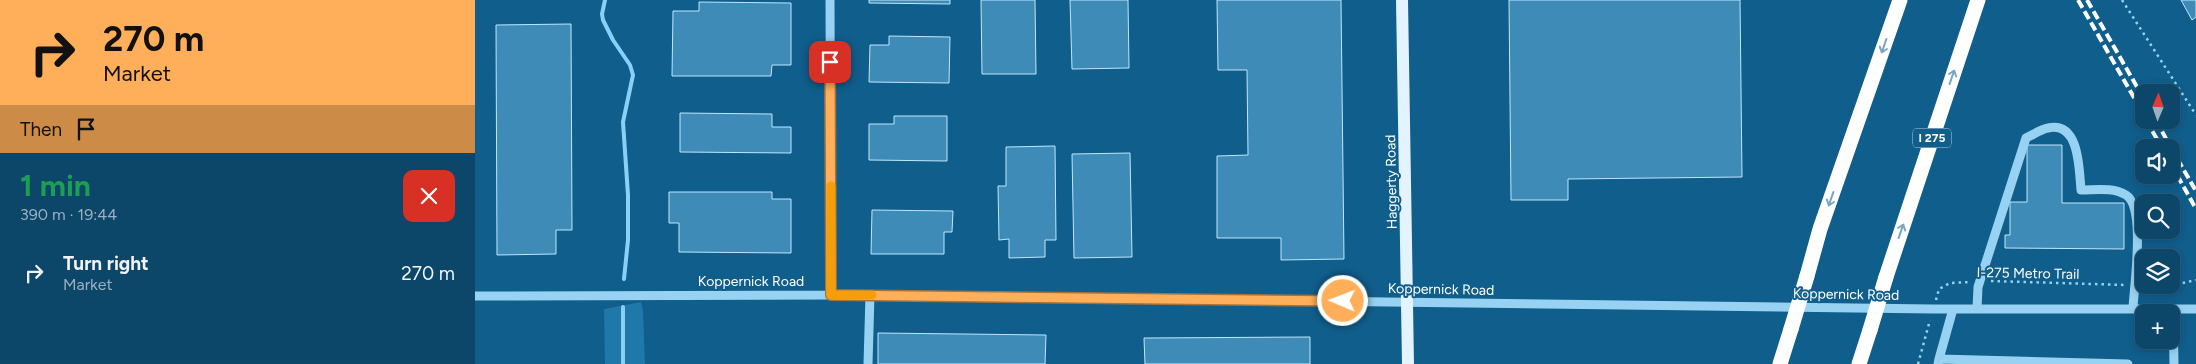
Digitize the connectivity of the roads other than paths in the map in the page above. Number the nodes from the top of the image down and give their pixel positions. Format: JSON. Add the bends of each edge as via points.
{"nodes":[{"id":1,"x":830,"y":0,"type":"edge"},
{"id":2,"x":1402,"y":0,"type":"edge"},
{"id":3,"x":1900,"y":0,"type":"edge"},
{"id":4,"x":1978,"y":0,"type":"edge"},
{"id":5,"x":831,"y":295,"type":"junction"},
{"id":6,"x":870,"y":295,"type":"junction"},
{"id":7,"x":475,"y":296,"type":"edge"},
{"id":8,"x":1408,"y":302,"type":"junction"},
{"id":9,"x":2133,"y":308,"type":"joint"},
{"id":10,"x":1953,"y":309,"type":"junction"},
{"id":11,"x":1977,"y":309,"type":"junction"},
{"id":12,"x":2180,"y":309,"type":"edge"},
{"id":13,"x":2196,"y":309,"type":"edge"},
{"id":14,"x":2174,"y":349,"type":"edge"},
{"id":15,"x":1938,"y":361,"type":"edge"},
{"id":16,"x":869,"y":364,"type":"edge"},
{"id":17,"x":1409,"y":364,"type":"edge"},
{"id":18,"x":1780,"y":364,"type":"edge"},
{"id":19,"x":1859,"y":364,"type":"edge"},
{"id":20,"x":2128,"y":364,"type":"edge"},
{"id":21,"x":2174,"y":364,"type":"edge"}],
"edges":[{"from":1,"to":5,"type":"street"},
{"from":2,"to":8,"type":"main road","name":"Haggerty Road"},
{"from":3,"to":18,"type":"highway","one_way":true,"bridge":true,"via":[[1823,220]]},
{"from":19,"to":4,"type":"highway","number":"I 275","one_way":true,"bridge":true},
{"from":5,"to":6,"type":"street","name":"Koppernick Road"},
{"from":5,"to":7,"type":"street","name":"Koppernick Road"},
{"from":6,"to":8,"type":"street","name":"Koppernick Road"},
{"from":6,"to":16,"type":"street"},
{"from":8,"to":10,"type":"street","name":"Koppernick Road"},
{"from":8,"to":17,"type":"main road","name":"Haggerty Road"},
{"from":9,"to":11,"type":"street","name":"Koppernick Road"},
{"from":9,"to":11,"type":"street","via":[[2137,214],[2129,196],[2116,190],[2081,190],[2078,156],[2071,136],[2063,130],[2049,127],[2026,138],[1980,281]]},
{"from":10,"to":11,"type":"street","name":"Koppernick Road"},
{"from":10,"to":15,"type":"street"},
{"from":12,"to":13,"type":"street","name":"Koppernick Road"},
{"from":14,"to":21,"type":"street"},
{"from":15,"to":20,"type":"street"}]}
